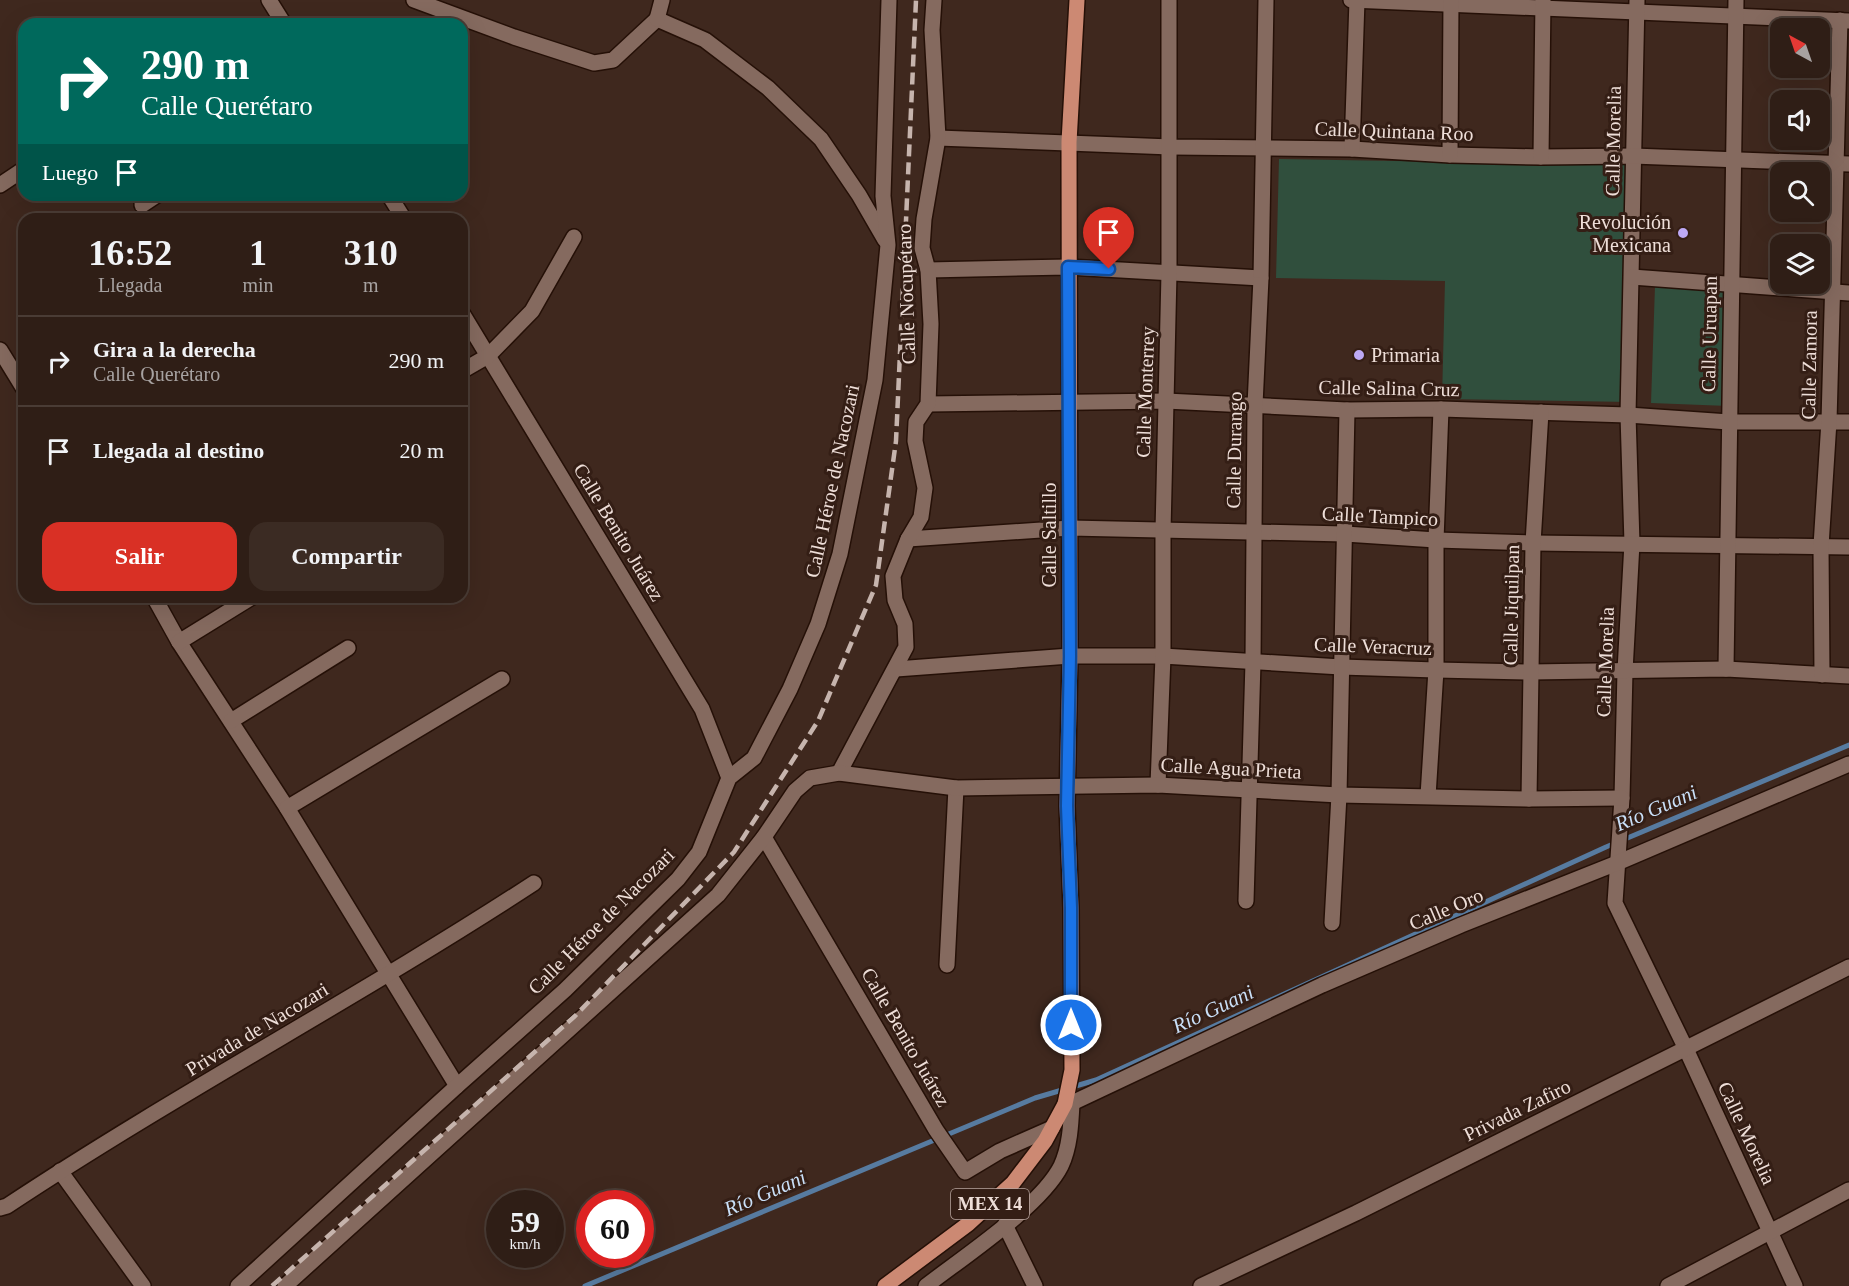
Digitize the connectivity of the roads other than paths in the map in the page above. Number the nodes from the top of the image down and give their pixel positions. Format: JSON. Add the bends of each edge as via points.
{"nodes":[{"id":1,"x":269,"y":0,"type":"edge"},
{"id":2,"x":414,"y":0,"type":"edge"},
{"id":3,"x":662,"y":0,"type":"edge"},
{"id":4,"x":889,"y":0,"type":"edge"},
{"id":5,"x":934,"y":0,"type":"edge"},
{"id":6,"x":1077,"y":0,"type":"edge"},
{"id":7,"x":1169,"y":0,"type":"edge"},
{"id":8,"x":1266,"y":0,"type":"edge"},
{"id":9,"x":1351,"y":0,"type":"edge"},
{"id":10,"x":1357,"y":0,"type":"edge"},
{"id":11,"x":1451,"y":3,"type":"edge"},
{"id":12,"x":1543,"y":4,"type":"edge"},
{"id":13,"x":1637,"y":6,"type":"edge"},
{"id":14,"x":1735,"y":8,"type":"edge"},
{"id":15,"x":280,"y":18,"type":"edge"},
{"id":16,"x":463,"y":18,"type":"edge"},
{"id":17,"x":657,"y":19,"type":"junction"},
{"id":18,"x":468,"y":20,"type":"edge"},
{"id":19,"x":1845,"y":21,"type":"edge"},
{"id":20,"x":938,"y":138,"type":"junction"},
{"id":21,"x":1069,"y":142,"type":"junction"},
{"id":22,"x":1171,"y":147,"type":"junction"},
{"id":23,"x":1262,"y":148,"type":"junction"},
{"id":24,"x":1352,"y":149,"type":"junction"},
{"id":25,"x":1450,"y":155,"type":"junction"},
{"id":26,"x":1633,"y":156,"type":"junction"},
{"id":27,"x":1541,"y":157,"type":"junction"},
{"id":28,"x":1733,"y":160,"type":"junction"},
{"id":29,"x":1842,"y":164,"type":"edge"},
{"id":30,"x":18,"y":173,"type":"edge"},
{"id":31,"x":0,"y":185,"type":"edge"},
{"id":32,"x":148,"y":201,"type":"edge"},
{"id":33,"x":142,"y":205,"type":"dead end"},
{"id":34,"x":574,"y":237,"type":"dead end"},
{"id":35,"x":888,"y":245,"type":"junction"},
{"id":36,"x":1068,"y":267,"type":"junction"},
{"id":37,"x":928,"y":270,"type":"junction"},
{"id":38,"x":1169,"y":273,"type":"junction"},
{"id":39,"x":1632,"y":277,"type":"junction"},
{"id":40,"x":1261,"y":278,"type":"junction"},
{"id":41,"x":1731,"y":285,"type":"junction"},
{"id":42,"x":1832,"y":293,"type":"junction"},
{"id":43,"x":1849,"y":293,"type":"edge"},
{"id":44,"x":468,"y":323,"type":"edge"},
{"id":45,"x":0,"y":350,"type":"edge"},
{"id":46,"x":488,"y":356,"type":"junction"},
{"id":47,"x":468,"y":368,"type":"edge"},
{"id":48,"x":18,"y":379,"type":"edge"},
{"id":49,"x":1166,"y":401,"type":"junction"},
{"id":50,"x":1069,"y":402,"type":"junction"},
{"id":51,"x":928,"y":404,"type":"junction"},
{"id":52,"x":1255,"y":405,"type":"junction"},
{"id":53,"x":1441,"y":409,"type":"junction"},
{"id":54,"x":1347,"y":410,"type":"junction"},
{"id":55,"x":1541,"y":412,"type":"junction"},
{"id":56,"x":1628,"y":415,"type":"junction"},
{"id":57,"x":1829,"y":421,"type":"junction"},
{"id":58,"x":1729,"y":422,"type":"junction"},
{"id":59,"x":1849,"y":422,"type":"edge"},
{"id":60,"x":1070,"y":528,"type":"junction"},
{"id":61,"x":1163,"y":531,"type":"junction"},
{"id":62,"x":1254,"y":532,"type":"junction"},
{"id":63,"x":1345,"y":534,"type":"junction"},
{"id":64,"x":908,"y":539,"type":"junction"},
{"id":65,"x":1436,"y":540,"type":"junction"},
{"id":66,"x":1533,"y":543,"type":"junction"},
{"id":67,"x":1632,"y":543,"type":"junction"},
{"id":68,"x":1727,"y":545,"type":"junction"},
{"id":69,"x":1821,"y":546,"type":"junction"},
{"id":70,"x":1849,"y":547,"type":"edge"},
{"id":71,"x":157,"y":603,"type":"edge"},
{"id":72,"x":242,"y":603,"type":"edge"},
{"id":73,"x":179,"y":642,"type":"junction"},
{"id":74,"x":348,"y":648,"type":"dead end"},
{"id":75,"x":1070,"y":656,"type":"junction"},
{"id":76,"x":1163,"y":656,"type":"junction"},
{"id":77,"x":1253,"y":662,"type":"junction"},
{"id":78,"x":1341,"y":667,"type":"junction"},
{"id":79,"x":896,"y":669,"type":"junction"},
{"id":80,"x":1726,"y":669,"type":"junction"},
{"id":81,"x":1436,"y":670,"type":"junction"},
{"id":82,"x":1625,"y":671,"type":"junction"},
{"id":83,"x":1530,"y":672,"type":"junction"},
{"id":84,"x":1822,"y":675,"type":"junction"},
{"id":85,"x":1849,"y":676,"type":"edge"},
{"id":86,"x":502,"y":679,"type":"dead end"},
{"id":87,"x":231,"y":721,"type":"junction"},
{"id":88,"x":1849,"y":764,"type":"edge"},
{"id":89,"x":839,"y":773,"type":"junction"},
{"id":90,"x":729,"y":778,"type":"junction"},
{"id":91,"x":1158,"y":785,"type":"junction"},
{"id":92,"x":1067,"y":787,"type":"junction"},
{"id":93,"x":956,"y":788,"type":"junction"},
{"id":94,"x":1249,"y":789,"type":"junction"},
{"id":95,"x":1339,"y":795,"type":"junction"},
{"id":96,"x":1428,"y":796,"type":"junction"},
{"id":97,"x":1529,"y":799,"type":"junction"},
{"id":98,"x":1621,"y":803,"type":"junction"},
{"id":99,"x":287,"y":808,"type":"junction"},
{"id":100,"x":765,"y":837,"type":"junction"},
{"id":101,"x":1617,"y":856,"type":"junction"},
{"id":102,"x":534,"y":884,"type":"dead end"},
{"id":103,"x":1246,"y":901,"type":"dead end"},
{"id":104,"x":1332,"y":922,"type":"dead end"},
{"id":105,"x":947,"y":965,"type":"dead end"},
{"id":106,"x":1849,"y":967,"type":"edge"},
{"id":107,"x":387,"y":975,"type":"junction"},
{"id":108,"x":1686,"y":1049,"type":"junction"},
{"id":109,"x":457,"y":1086,"type":"junction"},
{"id":110,"x":1068,"y":1101,"type":"junction"},
{"id":111,"x":1052,"y":1128,"type":"junction"},
{"id":112,"x":60,"y":1171,"type":"junction"},
{"id":113,"x":1849,"y":1190,"type":"edge"},
{"id":114,"x":0,"y":1208,"type":"edge"},
{"id":115,"x":1005,"y":1225,"type":"junction"},
{"id":116,"x":1770,"y":1233,"type":"junction"},
{"id":117,"x":143,"y":1286,"type":"edge"},
{"id":118,"x":238,"y":1286,"type":"edge"},
{"id":119,"x":285,"y":1286,"type":"edge"},
{"id":120,"x":885,"y":1286,"type":"edge"},
{"id":121,"x":926,"y":1286,"type":"edge"},
{"id":122,"x":1035,"y":1286,"type":"edge"},
{"id":123,"x":1201,"y":1286,"type":"edge"},
{"id":124,"x":1668,"y":1286,"type":"edge"},
{"id":125,"x":1795,"y":1286,"type":"edge"}],
"edges":[{"from":1,"to":15,"type":"street"},
{"from":2,"to":16,"type":"street"},
{"from":3,"to":17,"type":"street"},
{"from":4,"to":35,"type":"street","name":"Calle Héroe de Nacozari","via":[[883,196]]},
{"from":5,"to":20,"type":"street","name":"Calle Nocupétaro"},
{"from":6,"to":21,"type":"main road","name":"Calle Saltillo","number":"MEX 14"},
{"from":7,"to":22,"type":"street","name":"Calle Monterrey"},
{"from":8,"to":23,"type":"street","name":"Calle Durango"},
{"from":9,"to":10,"type":"street"},
{"from":10,"to":11,"type":"street"},
{"from":10,"to":24,"type":"street"},
{"from":11,"to":12,"type":"street"},
{"from":11,"to":25,"type":"street"},
{"from":12,"to":13,"type":"street"},
{"from":12,"to":27,"type":"street"},
{"from":13,"to":14,"type":"street"},
{"from":13,"to":26,"type":"street","name":"Calle Morelia"},
{"from":14,"to":19,"type":"street"},
{"from":14,"to":28,"type":"street","name":"Calle Uruapan"},
{"from":17,"to":18,"type":"street","via":[[613,60],[594,63]]},
{"from":17,"to":35,"type":"street","via":[[705,40],[768,88],[821,139]]},
{"from":19,"to":29,"type":"street","name":"Calle Zamora"},
{"from":20,"to":21,"type":"street","name":"Calle Quintana Roo"},
{"from":20,"to":37,"type":"street","name":"Calle Nocupétaro","via":[[922,248]]},
{"from":21,"to":22,"type":"street","name":"Calle Quintana Roo"},
{"from":21,"to":36,"type":"main road","name":"Calle Saltillo","number":"MEX 14"},
{"from":22,"to":23,"type":"street","name":"Calle Quintana Roo"},
{"from":22,"to":38,"type":"street","name":"Calle Monterrey"},
{"from":23,"to":24,"type":"street","name":"Calle Quintana Roo"},
{"from":23,"to":40,"type":"street","name":"Calle Durango"},
{"from":24,"to":25,"type":"street","name":"Calle Quintana Roo"},
{"from":25,"to":27,"type":"street","name":"Calle Quintana Roo"},
{"from":26,"to":27,"type":"street","name":"Calle Quintana Roo"},
{"from":26,"to":28,"type":"street","name":"Calle Quintana Roo"},
{"from":26,"to":39,"type":"street","name":"Calle Morelia"},
{"from":28,"to":29,"type":"street","name":"Calle Quintana Roo"},
{"from":28,"to":41,"type":"street","name":"Calle Uruapan"},
{"from":29,"to":42,"type":"street","name":"Calle Zamora"},
{"from":30,"to":31,"type":"street"},
{"from":32,"to":33,"type":"street"},
{"from":34,"to":46,"type":"street","via":[[532,311]]},
{"from":35,"to":90,"type":"street","name":"Calle Héroe de Nacozari","via":[[875,380],[840,554],[818,624],[790,689],[754,758]]},
{"from":36,"to":37,"type":"street"},
{"from":36,"to":38,"type":"street"},
{"from":36,"to":50,"type":"main road","name":"Calle Saltillo","number":"MEX 14"},
{"from":37,"to":51,"type":"street","name":"Calle Nocupétaro","via":[[932,324]]},
{"from":38,"to":40,"type":"street"},
{"from":38,"to":49,"type":"street","name":"Calle Monterrey"},
{"from":39,"to":41,"type":"street"},
{"from":39,"to":56,"type":"street","name":"Calle Morelia"},
{"from":40,"to":52,"type":"street","name":"Calle Durango"},
{"from":41,"to":42,"type":"street"},
{"from":41,"to":58,"type":"street","name":"Calle Uruapan"},
{"from":42,"to":43,"type":"street"},
{"from":42,"to":57,"type":"street","name":"Calle Zamora"},
{"from":44,"to":46,"type":"street","name":"Calle Benito Juárez"},
{"from":45,"to":48,"type":"street"},
{"from":46,"to":47,"type":"street"},
{"from":46,"to":90,"type":"street","name":"Calle Benito Juárez","via":[[702,709]]},
{"from":49,"to":50,"type":"street","name":"Calle Salina Cruz"},
{"from":49,"to":52,"type":"street","name":"Calle Salina Cruz"},
{"from":49,"to":61,"type":"street","name":"Calle Monterrey"},
{"from":50,"to":51,"type":"street","name":"Calle Salina Cruz"},
{"from":50,"to":60,"type":"main road","name":"Calle Saltillo","number":"MEX 14"},
{"from":51,"to":64,"type":"street","name":"Calle Nocupétaro","via":[[916,422],[915,441],[925,488],[921,517]]},
{"from":52,"to":54,"type":"street","name":"Calle Salina Cruz"},
{"from":52,"to":62,"type":"street","name":"Calle Durango"},
{"from":53,"to":54,"type":"street","name":"Calle Salina Cruz"},
{"from":53,"to":55,"type":"street","name":"Calle Salina Cruz"},
{"from":53,"to":65,"type":"street"},
{"from":54,"to":63,"type":"street"},
{"from":55,"to":56,"type":"street","name":"Calle Salina Cruz"},
{"from":55,"to":66,"type":"street","name":"Calle Jiquilpan"},
{"from":56,"to":58,"type":"street","name":"Calle Salina Cruz"},
{"from":56,"to":67,"type":"street","name":"Calle Morelia"},
{"from":57,"to":58,"type":"street","name":"Calle Salina Cruz"},
{"from":57,"to":59,"type":"street","name":"Calle Salina Cruz"},
{"from":57,"to":69,"type":"street","name":"Calle Zamora"},
{"from":58,"to":68,"type":"street","name":"Calle Uruapan"},
{"from":60,"to":61,"type":"street","name":"Calle Tampico"},
{"from":60,"to":64,"type":"street","name":"Calle Tampico"},
{"from":60,"to":75,"type":"main road","name":"Calle Saltillo","number":"MEX 14"},
{"from":61,"to":62,"type":"street","name":"Calle Tampico"},
{"from":61,"to":76,"type":"street","name":"Calle Monterrey"},
{"from":62,"to":63,"type":"street","name":"Calle Tampico"},
{"from":62,"to":77,"type":"street","name":"Calle Durango"},
{"from":63,"to":65,"type":"street","name":"Calle Tampico"},
{"from":63,"to":78,"type":"street"},
{"from":64,"to":79,"type":"street","name":"Calle Nocupétaro","via":[[893,576],[905,624],[906,647]]},
{"from":65,"to":66,"type":"street","name":"Calle Tampico"},
{"from":65,"to":81,"type":"street"},
{"from":66,"to":67,"type":"street","name":"Calle Tampico"},
{"from":66,"to":83,"type":"street","name":"Calle Jiquilpan"},
{"from":67,"to":68,"type":"street","name":"Calle Tampico"},
{"from":67,"to":82,"type":"street","name":"Calle Morelia"},
{"from":68,"to":69,"type":"street","name":"Calle Tampico"},
{"from":68,"to":80,"type":"street","name":"Calle Uruapan"},
{"from":69,"to":70,"type":"street","name":"Calle Tampico"},
{"from":69,"to":84,"type":"street","name":"Calle Zamora"},
{"from":71,"to":73,"type":"street"},
{"from":72,"to":73,"type":"street"},
{"from":73,"to":87,"type":"street"},
{"from":74,"to":87,"type":"street"},
{"from":75,"to":76,"type":"street","name":"Calle Veracruz"},
{"from":75,"to":79,"type":"street","name":"Calle Veracruz"},
{"from":75,"to":92,"type":"main road","name":"Calle Saltillo","number":"MEX 14"},
{"from":76,"to":77,"type":"street","name":"Calle Veracruz"},
{"from":76,"to":91,"type":"street","name":"Calle Monterrey"},
{"from":77,"to":78,"type":"street","name":"Calle Veracruz"},
{"from":77,"to":94,"type":"street","name":"Calle Durango"},
{"from":78,"to":81,"type":"street","name":"Calle Veracruz"},
{"from":78,"to":95,"type":"street"},
{"from":79,"to":89,"type":"street","name":"Calle Nocupétaro"},
{"from":80,"to":82,"type":"street","name":"Calle Veracruz"},
{"from":80,"to":84,"type":"street","name":"Calle Veracruz"},
{"from":81,"to":83,"type":"street","name":"Calle Veracruz"},
{"from":81,"to":96,"type":"street"},
{"from":82,"to":83,"type":"street","name":"Calle Veracruz"},
{"from":82,"to":98,"type":"street","name":"Calle Morelia"},
{"from":83,"to":97,"type":"street","name":"Calle Jiquilpan"},
{"from":84,"to":85,"type":"street","name":"Calle Veracruz"},
{"from":86,"to":99,"type":"street"},
{"from":87,"to":99,"type":"street"},
{"from":88,"to":101,"type":"street","name":"Calle Oro"},
{"from":89,"to":93,"type":"street","name":"Calle Agua Prieta"},
{"from":89,"to":100,"type":"street","name":"Calle Agua Prieta","via":[[810,778],[795,791]]},
{"from":90,"to":109,"type":"street","name":"Calle Héroe de Nacozari","via":[[699,852],[678,879],[565,990]]},
{"from":91,"to":92,"type":"street","name":"Calle Agua Prieta"},
{"from":91,"to":94,"type":"street","name":"Calle Agua Prieta"},
{"from":92,"to":93,"type":"street","name":"Calle Agua Prieta"},
{"from":92,"to":110,"type":"main road","name":"Calle Saltillo","number":"MEX 14","via":[[1072,1070]]},
{"from":93,"to":105,"type":"street"},
{"from":94,"to":95,"type":"street","name":"Calle Agua Prieta"},
{"from":94,"to":103,"type":"street","name":"Calle Durango"},
{"from":95,"to":96,"type":"street","name":"Calle Agua Prieta"},
{"from":95,"to":104,"type":"street"},
{"from":96,"to":97,"type":"street","name":"Calle Agua Prieta"},
{"from":97,"to":98,"type":"street","name":"Calle Agua Prieta"},
{"from":98,"to":101,"type":"street","name":"Calle Morelia"},
{"from":99,"to":107,"type":"street"},
{"from":100,"to":111,"type":"street","name":"Calle Benito Juárez","via":[[964,1172]]},
{"from":100,"to":119,"type":"street","name":"Calle Agua Prieta","via":[[718,895]]},
{"from":101,"to":108,"type":"street","name":"Calle Morelia","via":[[1615,903]]},
{"from":101,"to":110,"type":"street","name":"Calle Oro"},
{"from":102,"to":107,"type":"street","name":"Privada de Nacozari"},
{"from":106,"to":108,"type":"street","name":"Privada Zafiro"},
{"from":107,"to":109,"type":"street"},
{"from":107,"to":112,"type":"street","name":"Privada de Nacozari"},
{"from":108,"to":116,"type":"street","name":"Calle Morelia"},
{"from":108,"to":123,"type":"street","name":"Privada Zafiro"},
{"from":109,"to":118,"type":"street","name":"Calle Héroe de Nacozari"},
{"from":110,"to":111,"type":"main road","number":"MEX 14"},
{"from":110,"to":115,"type":"street","via":[[1069,1143],[1060,1167],[1044,1191]]},
{"from":111,"to":120,"type":"main road","number":"MEX 14","via":[[1013,1183],[968,1224]]},
{"from":112,"to":114,"type":"street","name":"Privada de Nacozari"},
{"from":112,"to":117,"type":"street"},
{"from":113,"to":116,"type":"street"},
{"from":115,"to":121,"type":"street"},
{"from":115,"to":122,"type":"street"},
{"from":116,"to":124,"type":"street"},
{"from":116,"to":125,"type":"street","name":"Calle Morelia"}]}
